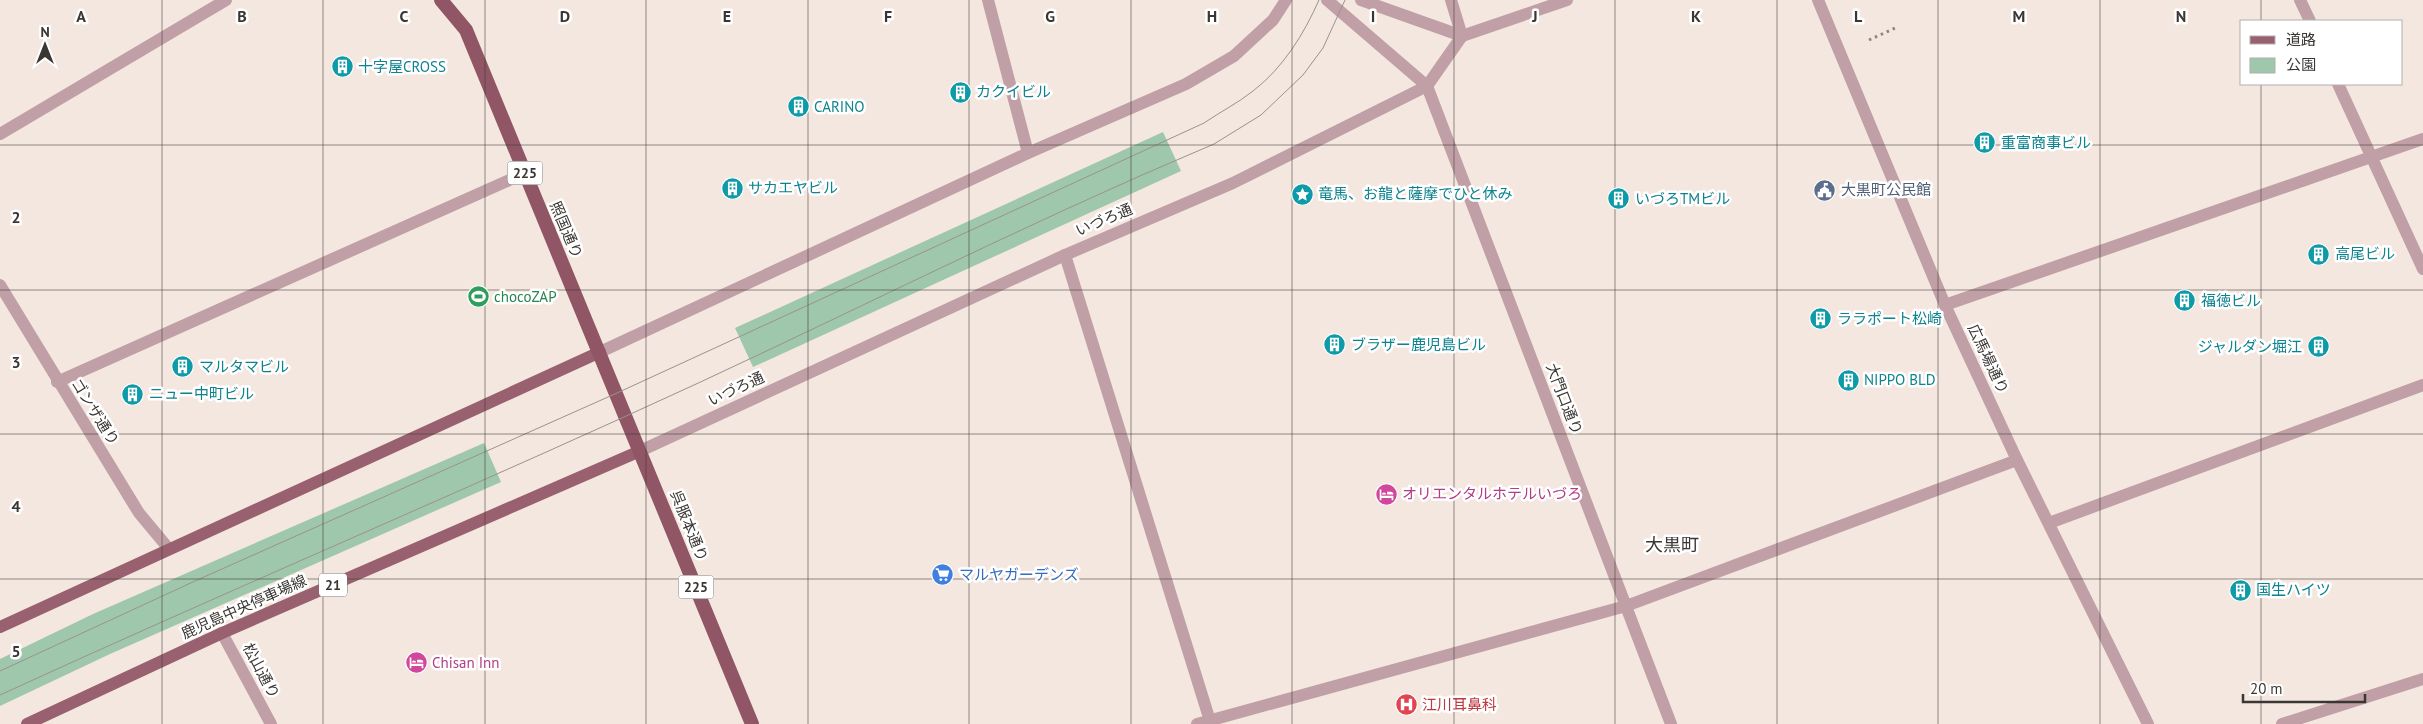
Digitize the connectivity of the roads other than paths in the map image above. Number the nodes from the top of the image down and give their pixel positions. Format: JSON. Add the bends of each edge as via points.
{"nodes":[{"id":1,"x":226,"y":0,"type":"edge"},
{"id":2,"x":441,"y":0,"type":"edge"},
{"id":3,"x":988,"y":0,"type":"edge"},
{"id":4,"x":1286,"y":0,"type":"edge"},
{"id":5,"x":1327,"y":0,"type":"edge"},
{"id":6,"x":1361,"y":0,"type":"edge"},
{"id":7,"x":1452,"y":0,"type":"edge"},
{"id":8,"x":1566,"y":0,"type":"edge"},
{"id":9,"x":1818,"y":0,"type":"edge"},
{"id":10,"x":2300,"y":0,"type":"edge"},
{"id":11,"x":2310,"y":20,"type":"edge"},
{"id":12,"x":1462,"y":36,"type":"junction"},
{"id":13,"x":2338,"y":85,"type":"edge"},
{"id":14,"x":1427,"y":86,"type":"junction"},
{"id":15,"x":0,"y":134,"type":"edge"},
{"id":16,"x":2423,"y":139,"type":"edge"},
{"id":17,"x":1028,"y":152,"type":"junction"},
{"id":18,"x":2371,"y":157,"type":"junction"},
{"id":19,"x":525,"y":173,"type":"junction"},
{"id":20,"x":1065,"y":255,"type":"junction"},
{"id":21,"x":2423,"y":269,"type":"edge"},
{"id":22,"x":0,"y":286,"type":"edge"},
{"id":23,"x":1944,"y":305,"type":"junction"},
{"id":24,"x":600,"y":352,"type":"junction"},
{"id":25,"x":57,"y":382,"type":"junction"},
{"id":26,"x":2423,"y":385,"type":"edge"},
{"id":27,"x":640,"y":451,"type":"junction"},
{"id":28,"x":2018,"y":460,"type":"junction"},
{"id":29,"x":2049,"y":523,"type":"junction"},
{"id":30,"x":169,"y":550,"type":"junction"},
{"id":31,"x":1626,"y":606,"type":"junction"},
{"id":32,"x":0,"y":627,"type":"edge"},
{"id":33,"x":222,"y":633,"type":"junction"},
{"id":34,"x":2423,"y":679,"type":"edge"},
{"id":35,"x":1210,"y":722,"type":"edge"},
{"id":36,"x":27,"y":724,"type":"edge"},
{"id":37,"x":271,"y":724,"type":"edge"},
{"id":38,"x":752,"y":724,"type":"edge"},
{"id":39,"x":1196,"y":724,"type":"edge"},
{"id":40,"x":1671,"y":724,"type":"edge"},
{"id":41,"x":2148,"y":724,"type":"edge"},
{"id":42,"x":2282,"y":724,"type":"edge"}],
"edges":[{"from":1,"to":15,"type":"street"},
{"from":2,"to":19,"type":"highway","name":"照国通り","number":"225","via":[[466,30]]},
{"from":3,"to":17,"type":"street"},
{"from":4,"to":17,"type":"street","via":[[1272,20],[1234,56],[1186,84]]},
{"from":5,"to":14,"type":"street"},
{"from":6,"to":12,"type":"street"},
{"from":7,"to":12,"type":"street"},
{"from":8,"to":12,"type":"street"},
{"from":9,"to":23,"type":"street","name":"広馬場通り"},
{"from":10,"to":11,"type":"street"},
{"from":12,"to":14,"type":"street","name":"いづろ通"},
{"from":13,"to":18,"type":"street"},
{"from":14,"to":20,"type":"street","name":"いづろ通","via":[[1233,183]]},
{"from":14,"to":31,"type":"street","name":"大門口通り"},
{"from":16,"to":18,"type":"street"},
{"from":17,"to":24,"type":"street"},
{"from":18,"to":21,"type":"street"},
{"from":18,"to":23,"type":"street"},
{"from":19,"to":24,"type":"highway","name":"照国通り","number":"225"},
{"from":19,"to":25,"type":"street"},
{"from":20,"to":27,"type":"street","name":"いづろ通"},
{"from":20,"to":35,"type":"street"},
{"from":22,"to":25,"type":"street","name":"ゴンザ通り"},
{"from":23,"to":28,"type":"street","name":"広馬場通り"},
{"from":24,"to":27,"type":"highway","name":"照国通り","number":"225"},
{"from":24,"to":30,"type":"main road"},
{"from":25,"to":30,"type":"street","name":"ゴンザ通り","via":[[138,513]]},
{"from":26,"to":29,"type":"street"},
{"from":27,"to":33,"type":"main road","name":"鹿児島中央停車場線","number":"21"},
{"from":27,"to":38,"type":"highway","name":"呉服本通り","number":"225"},
{"from":28,"to":29,"type":"street","name":"広馬場通り"},
{"from":28,"to":31,"type":"street"},
{"from":29,"to":41,"type":"street","name":"広馬場通り"},
{"from":30,"to":32,"type":"main road"},
{"from":31,"to":35,"type":"street"},
{"from":31,"to":40,"type":"street","name":"大門口通り"},
{"from":33,"to":36,"type":"main road","name":"鹿児島中央停車場線","number":"21"},
{"from":33,"to":37,"type":"street","name":"松山通り"},
{"from":34,"to":42,"type":"street"},
{"from":35,"to":39,"type":"street"}]}
